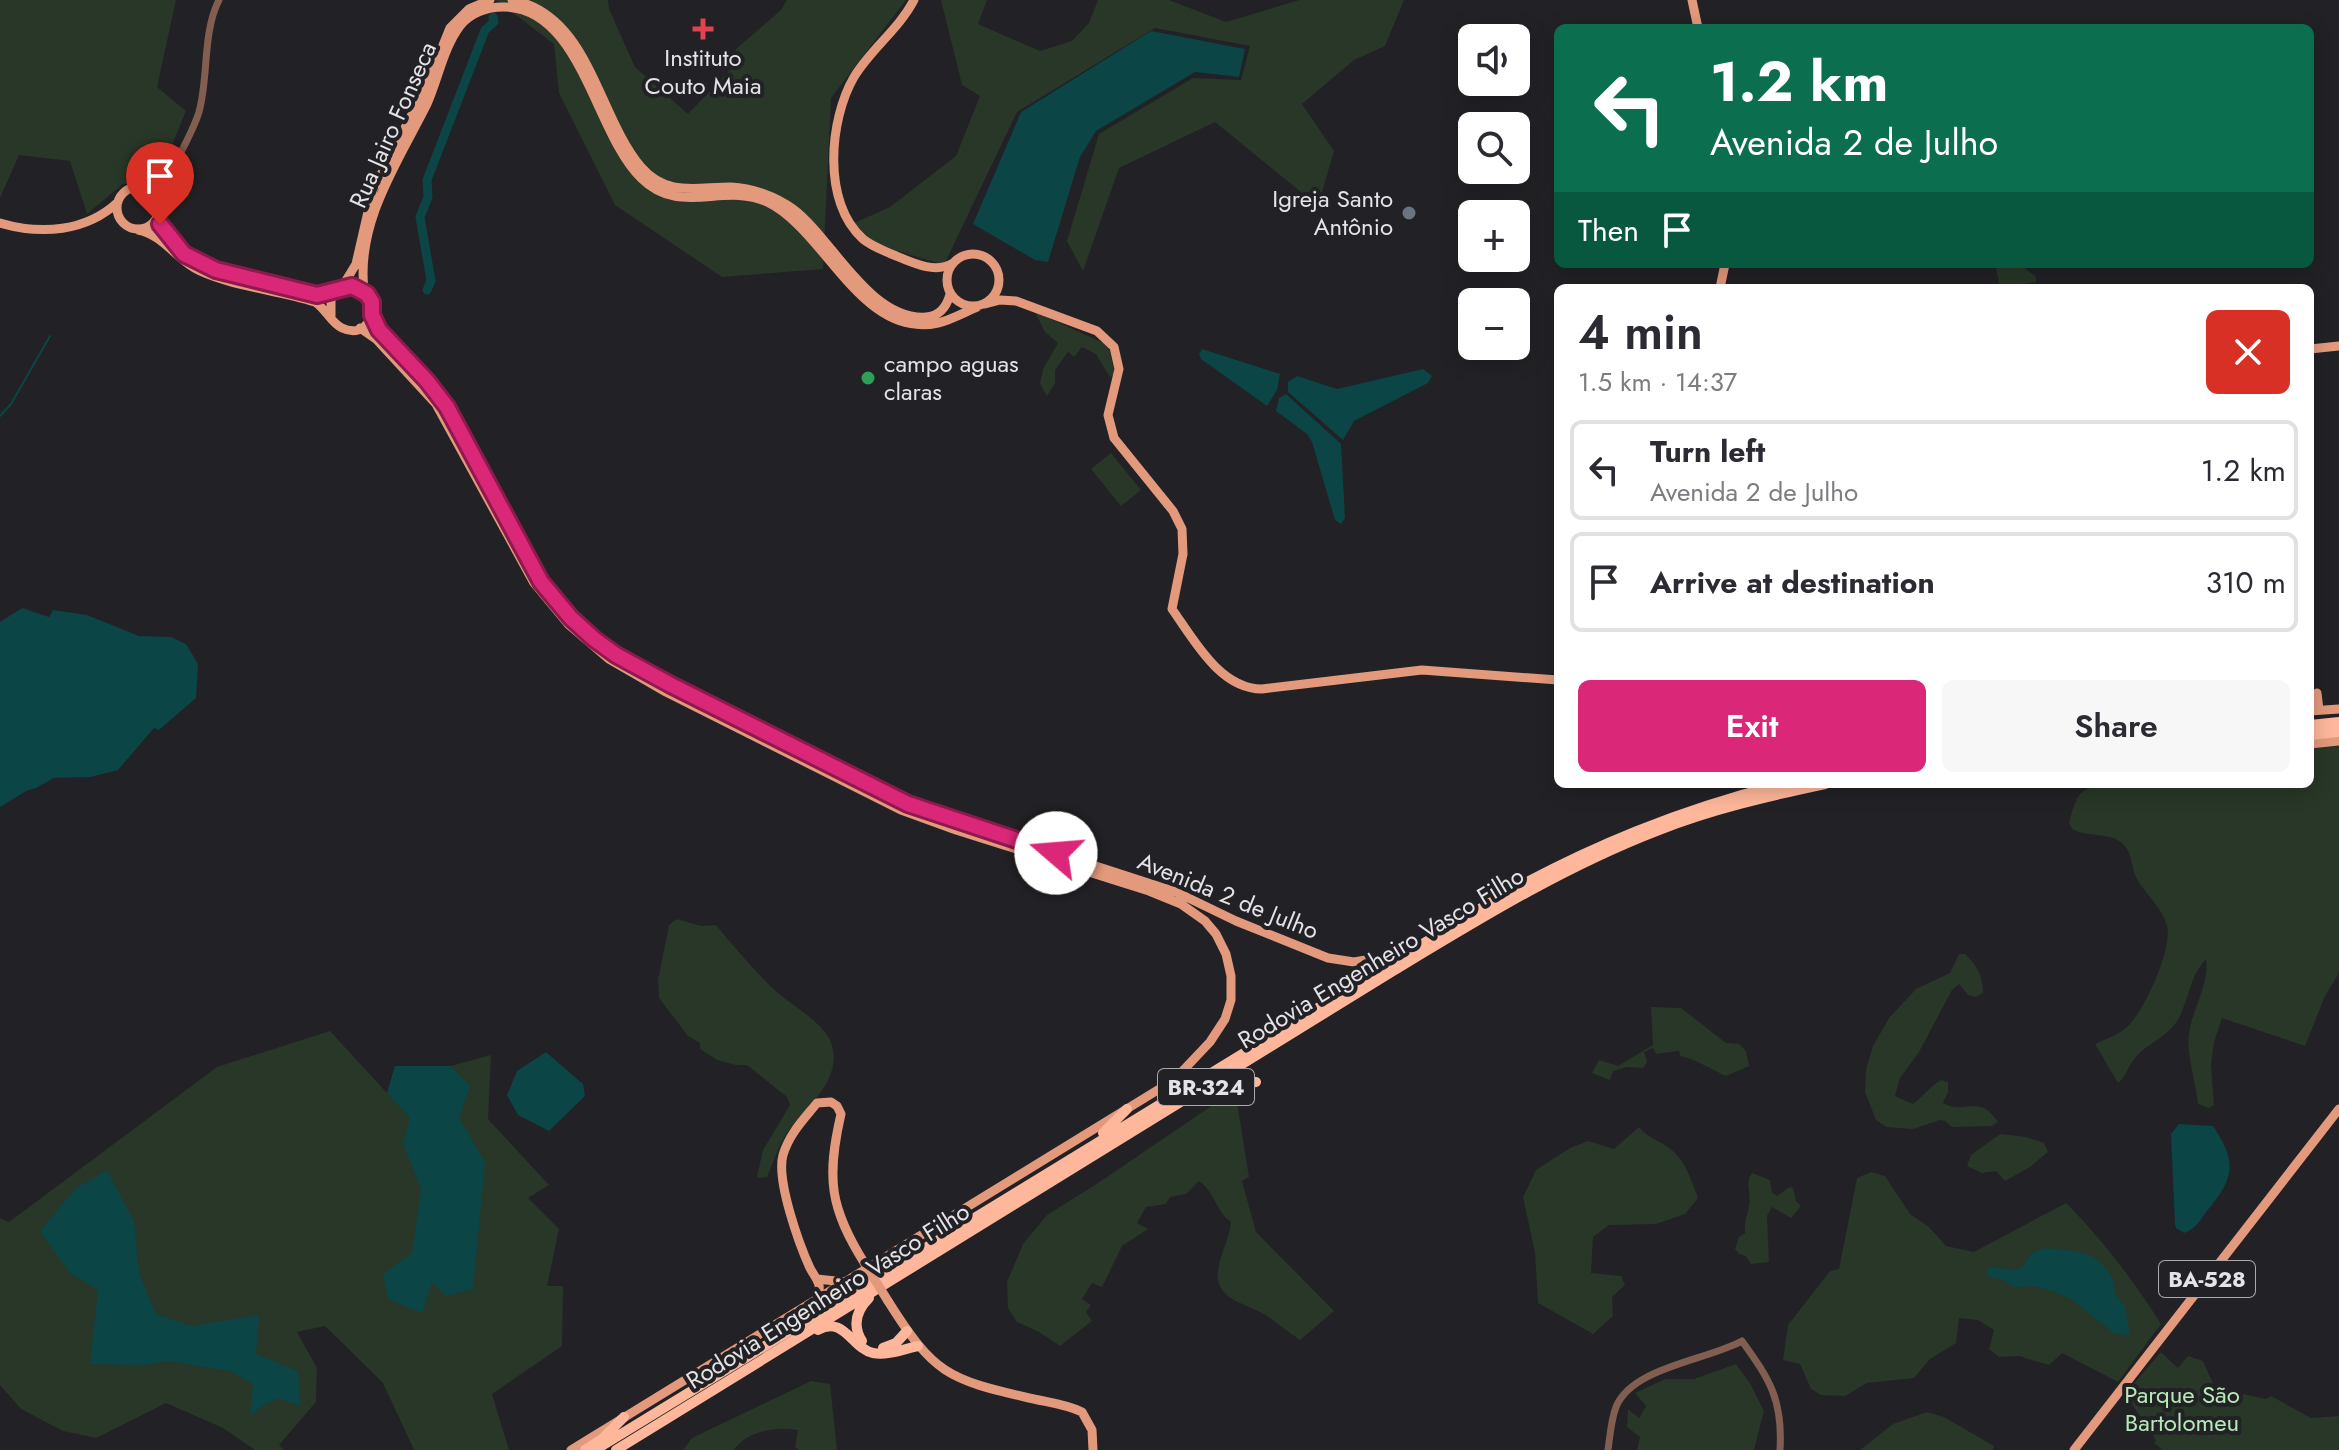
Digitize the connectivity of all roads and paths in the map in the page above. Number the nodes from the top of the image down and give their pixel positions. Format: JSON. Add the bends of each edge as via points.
{"nodes":[{"id":1,"x":219,"y":0,"type":"edge"},
{"id":2,"x":490,"y":0,"type":"edge"},
{"id":3,"x":512,"y":0,"type":"edge"},
{"id":4,"x":914,"y":0,"type":"edge"},
{"id":5,"x":1692,"y":0,"type":"edge"},
{"id":6,"x":1697,"y":24,"type":"edge"},
{"id":7,"x":169,"y":175,"type":"junction"},
{"id":8,"x":141,"y":187,"type":"junction"},
{"id":9,"x":118,"y":202,"type":"junction"},
{"id":10,"x":159,"y":205,"type":"junction"},
{"id":11,"x":158,"y":216,"type":"junction"},
{"id":12,"x":96,"y":219,"type":"junction"},
{"id":13,"x":0,"y":223,"type":"edge"},
{"id":14,"x":125,"y":225,"type":"junction"},
{"id":15,"x":138,"y":230,"type":"junction"},
{"id":16,"x":953,"y":263,"type":"junction"},
{"id":17,"x":927,"y":267,"type":"junction"},
{"id":18,"x":999,"y":283,"type":"junction"},
{"id":19,"x":338,"y":290,"type":"junction"},
{"id":20,"x":364,"y":290,"type":"junction"},
{"id":21,"x":948,"y":290,"type":"junction"},
{"id":22,"x":1016,"y":301,"type":"junction"},
{"id":23,"x":981,"y":305,"type":"junction"},
{"id":24,"x":372,"y":315,"type":"junction"},
{"id":25,"x":331,"y":316,"type":"junction"},
{"id":26,"x":360,"y":328,"type":"junction"},
{"id":27,"x":2339,"y":346,"type":"edge"},
{"id":28,"x":2314,"y":349,"type":"edge"},
{"id":29,"x":1554,"y":680,"type":"edge"},
{"id":30,"x":2317,"y":693,"type":"dead end"},
{"id":31,"x":2339,"y":709,"type":"edge"},
{"id":32,"x":2314,"y":711,"type":"edge"},
{"id":33,"x":2339,"y":722,"type":"edge"},
{"id":34,"x":2314,"y":725,"type":"edge"},
{"id":35,"x":2339,"y":732,"type":"edge"},
{"id":36,"x":2314,"y":735,"type":"edge"},
{"id":37,"x":2339,"y":741,"type":"edge"},
{"id":38,"x":2314,"y":744,"type":"edge"},
{"id":39,"x":1770,"y":788,"type":"edge"},
{"id":40,"x":1808,"y":788,"type":"edge"},
{"id":41,"x":1496,"y":899,"type":"junction"},
{"id":42,"x":1383,"y":957,"type":"joint"},
{"id":43,"x":1256,"y":1082,"type":"dead end"},
{"id":44,"x":1188,"y":1098,"type":"junction"},
{"id":45,"x":1127,"y":1109,"type":"junction"},
{"id":46,"x":2339,"y":1109,"type":"edge"},
{"id":47,"x":1076,"y":1155,"type":"junction"},
{"id":48,"x":902,"y":1273,"type":"junction"},
{"id":49,"x":817,"y":1279,"type":"junction"},
{"id":50,"x":848,"y":1282,"type":"junction"},
{"id":51,"x":815,"y":1302,"type":"junction"},
{"id":52,"x":859,"y":1310,"type":"junction"},
{"id":53,"x":833,"y":1327,"type":"junction"},
{"id":54,"x":907,"y":1331,"type":"junction"},
{"id":55,"x":784,"y":1346,"type":"junction"},
{"id":56,"x":918,"y":1346,"type":"junction"},
{"id":57,"x":624,"y":1417,"type":"junction"},
{"id":58,"x":571,"y":1450,"type":"edge"},
{"id":59,"x":585,"y":1450,"type":"edge"},
{"id":60,"x":595,"y":1450,"type":"edge"},
{"id":61,"x":616,"y":1450,"type":"edge"},
{"id":62,"x":1093,"y":1450,"type":"edge"},
{"id":63,"x":1608,"y":1450,"type":"edge"},
{"id":64,"x":1780,"y":1450,"type":"edge"},
{"id":65,"x":2074,"y":1450,"type":"edge"}],
"edges":[{"from":1,"to":7,"type":"street","via":[[200,107]]},
{"from":2,"to":19,"type":"main road","name":"Rua Jairo Fonseca","via":[[469,9],[450,28],[373,190],[356,264]]},
{"from":3,"to":21,"type":"main road","via":[[540,10],[562,27],[637,162],[655,180],[683,190],[745,189],[780,201],[805,220],[870,294],[906,314],[934,315],[946,306]]},
{"from":4,"to":17,"type":"main road","via":[[848,88],[837,120],[834,157],[838,198],[854,229],[877,248]]},
{"from":5,"to":6,"type":"main road"},
{"from":7,"to":8,"type":"street"},
{"from":7,"to":10,"type":"street"},
{"from":8,"to":9,"type":"main road","via":[[129,189]]},
{"from":8,"to":10,"type":"main road","via":[[153,193]]},
{"from":9,"to":12,"type":"main road"},
{"from":9,"to":14,"type":"main road"},
{"from":10,"to":11,"type":"main road"},
{"from":11,"to":15,"type":"main road"},
{"from":11,"to":19,"type":"main road","via":[[177,248],[206,267],[304,293]]},
{"from":12,"to":13,"type":"main road","via":[[40,232]]},
{"from":12,"to":14,"type":"main road"},
{"from":14,"to":15,"type":"main road"},
{"from":15,"to":25,"type":"main road","via":[[159,237],[198,270],[315,302]]},
{"from":16,"to":17,"type":"main road"},
{"from":16,"to":18,"type":"main road","via":[[980,255],[997,269]]},
{"from":16,"to":21,"type":"main road"},
{"from":17,"to":21,"type":"main road","via":[[941,276]]},
{"from":18,"to":22,"type":"main road"},
{"from":18,"to":23,"type":"main road","via":[[995,295]]},
{"from":19,"to":20,"type":"main road"},
{"from":19,"to":25,"type":"main road","via":[[329,303]]},
{"from":20,"to":23,"type":"main road","name":"Rua Jairo Fonseca","via":[[363,266],[381,192],[455,34],[480,11],[507,7],[536,15],[558,33],[632,168],[657,191],[678,198],[744,196],[771,204],[794,219],[866,299],[904,322],[937,323]]},
{"from":20,"to":24,"type":"main road"},
{"from":21,"to":23,"type":"main road","via":[[962,304]]},
{"from":22,"to":23,"type":"main road"},
{"from":22,"to":29,"type":"main road","via":[[1097,331],[1114,347],[1119,369],[1108,415],[1114,438],[1182,529],[1183,554],[1172,609],[1227,677],[1262,689],[1422,670]]},
{"from":24,"to":26,"type":"main road"},
{"from":24,"to":42,"type":"main road","name":"Avenida 2 de Julho","via":[[379,330],[447,407],[549,593],[616,655],[908,804],[1168,889],[1328,958],[1354,962]]},
{"from":25,"to":26,"type":"main road","via":[[339,327]]},
{"from":26,"to":45,"type":"main road","name":"Avenida 2 de Julho","via":[[436,404],[534,583],[568,624],[609,659],[901,810],[1149,891],[1181,904],[1216,934],[1231,976],[1225,1019],[1174,1080]]},
{"from":27,"to":28,"type":"main road"},
{"from":30,"to":32,"type":"main road"},
{"from":31,"to":32,"type":"main road"},
{"from":33,"to":34,"type":"highway"},
{"from":35,"to":36,"type":"highway"},
{"from":37,"to":38,"type":"main road"},
{"from":39,"to":41,"type":"highway","name":"Rodovia Engenheiro Vasco Filho","number":"BR-324","via":[[1655,822]]},
{"from":40,"to":44,"type":"highway","name":"Rodovia Engenheiro Vasco Filho","number":"BR-324","via":[[1680,822],[1574,867],[1435,945]]},
{"from":41,"to":42,"type":"highway"},
{"from":41,"to":47,"type":"highway","name":"Rodovia Engenheiro Vasco Filho","number":"BR-324"},
{"from":43,"to":44,"type":"highway","via":[[1224,1085]]},
{"from":44,"to":48,"type":"highway","name":"Rodovia Engenheiro Vasco Filho","number":"BR-324"},
{"from":45,"to":47,"type":"highway"},
{"from":45,"to":50,"type":"main road","name":"Avenida 2 de Julho"},
{"from":46,"to":65,"type":"main road","number":"BA-528"},
{"from":47,"to":60,"type":"highway","name":"Rodovia Engenheiro Vasco Filho","number":"BR-324"},
{"from":48,"to":52,"type":"highway"},
{"from":48,"to":55,"type":"highway","name":"Rodovia Engenheiro Vasco Filho","number":"BR-324"},
{"from":49,"to":50,"type":"main road"},
{"from":49,"to":51,"type":"main road"},
{"from":49,"to":54,"type":"main road","bridge":true,"via":[[790,1211],[781,1165],[791,1136],[822,1101],[840,1109],[832,1158],[842,1223]]},
{"from":50,"to":51,"type":"main road","name":"Avenida 2 de Julho"},
{"from":51,"to":57,"type":"main road","name":"Avenida 2 de Julho"},
{"from":52,"to":53,"type":"highway"},
{"from":52,"to":54,"type":"highway","via":[[857,1332],[869,1347],[889,1347]]},
{"from":53,"to":55,"type":"highway"},
{"from":53,"to":56,"type":"highway","via":[[870,1353]]},
{"from":54,"to":56,"type":"main road"},
{"from":55,"to":61,"type":"highway","name":"Rodovia Engenheiro Vasco Filho","number":"BR-324"},
{"from":56,"to":62,"type":"main road","via":[[961,1380],[1082,1412],[1092,1430]]},
{"from":57,"to":58,"type":"main road","name":"Avenida 2 de Julho"},
{"from":57,"to":59,"type":"highway"},
{"from":63,"to":64,"type":"street","via":[[1616,1407],[1626,1391],[1650,1376],[1742,1341],[1777,1402]]}]}
